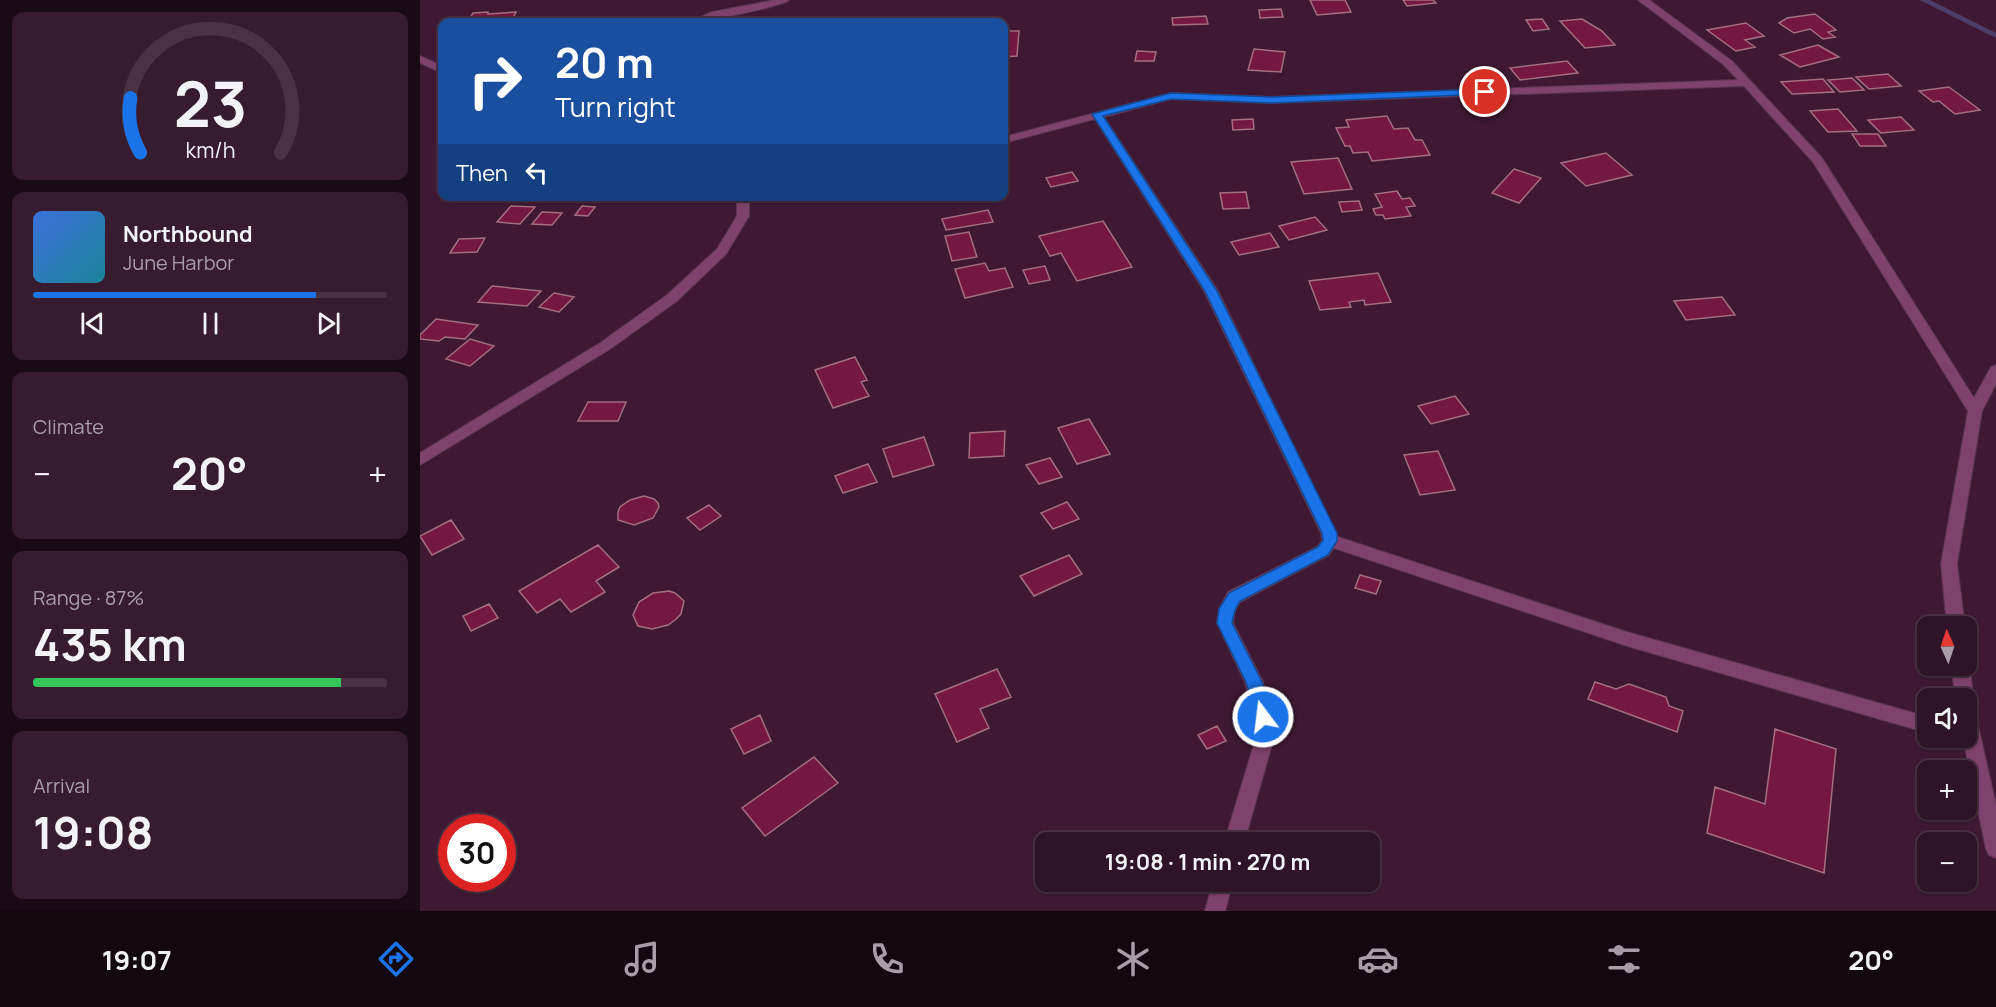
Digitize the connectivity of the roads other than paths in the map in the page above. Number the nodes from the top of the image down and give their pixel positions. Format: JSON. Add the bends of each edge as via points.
{"nodes":[{"id":1,"x":784,"y":0,"type":"edge"},
{"id":2,"x":1643,"y":0,"type":"edge"},
{"id":3,"x":706,"y":18,"type":"edge"},
{"id":4,"x":420,"y":59,"type":"edge"},
{"id":5,"x":438,"y":68,"type":"edge"},
{"id":6,"x":1746,"y":83,"type":"junction"},
{"id":7,"x":1097,"y":114,"type":"junction"},
{"id":8,"x":1008,"y":139,"type":"edge"},
{"id":9,"x":743,"y":201,"type":"edge"},
{"id":10,"x":1996,"y":370,"type":"edge"},
{"id":11,"x":1976,"y":411,"type":"junction"},
{"id":12,"x":420,"y":460,"type":"edge"},
{"id":13,"x":1330,"y":541,"type":"junction"},
{"id":14,"x":1955,"y":616,"type":"edge"},
{"id":15,"x":1917,"y":722,"type":"edge"},
{"id":16,"x":1972,"y":748,"type":"edge"},
{"id":17,"x":1237,"y":832,"type":"edge"},
{"id":18,"x":1996,"y":849,"type":"edge"},
{"id":19,"x":1220,"y":892,"type":"edge"},
{"id":20,"x":1215,"y":911,"type":"edge"}],
"edges":[{"from":1,"to":3,"type":"street"},
{"from":2,"to":6,"type":"street","via":[[1728,63]]},
{"from":4,"to":5,"type":"street"},
{"from":6,"to":7,"type":"street","via":[[1272,100],[1171,96]]},
{"from":6,"to":11,"type":"street","via":[[1818,160]]},
{"from":7,"to":8,"type":"street"},
{"from":7,"to":13,"type":"street","via":[[1211,291]]},
{"from":9,"to":12,"type":"street","via":[[742,216],[722,250],[672,298],[605,346]]},
{"from":10,"to":11,"type":"street"},
{"from":11,"to":14,"type":"street","via":[[1949,564]]},
{"from":13,"to":15,"type":"street","via":[[1628,639]]},
{"from":13,"to":17,"type":"street","via":[[1323,551],[1234,597],[1227,609],[1225,623],[1254,682],[1263,717],[1264,741]]},
{"from":16,"to":18,"type":"street"},
{"from":19,"to":20,"type":"street"}]}
